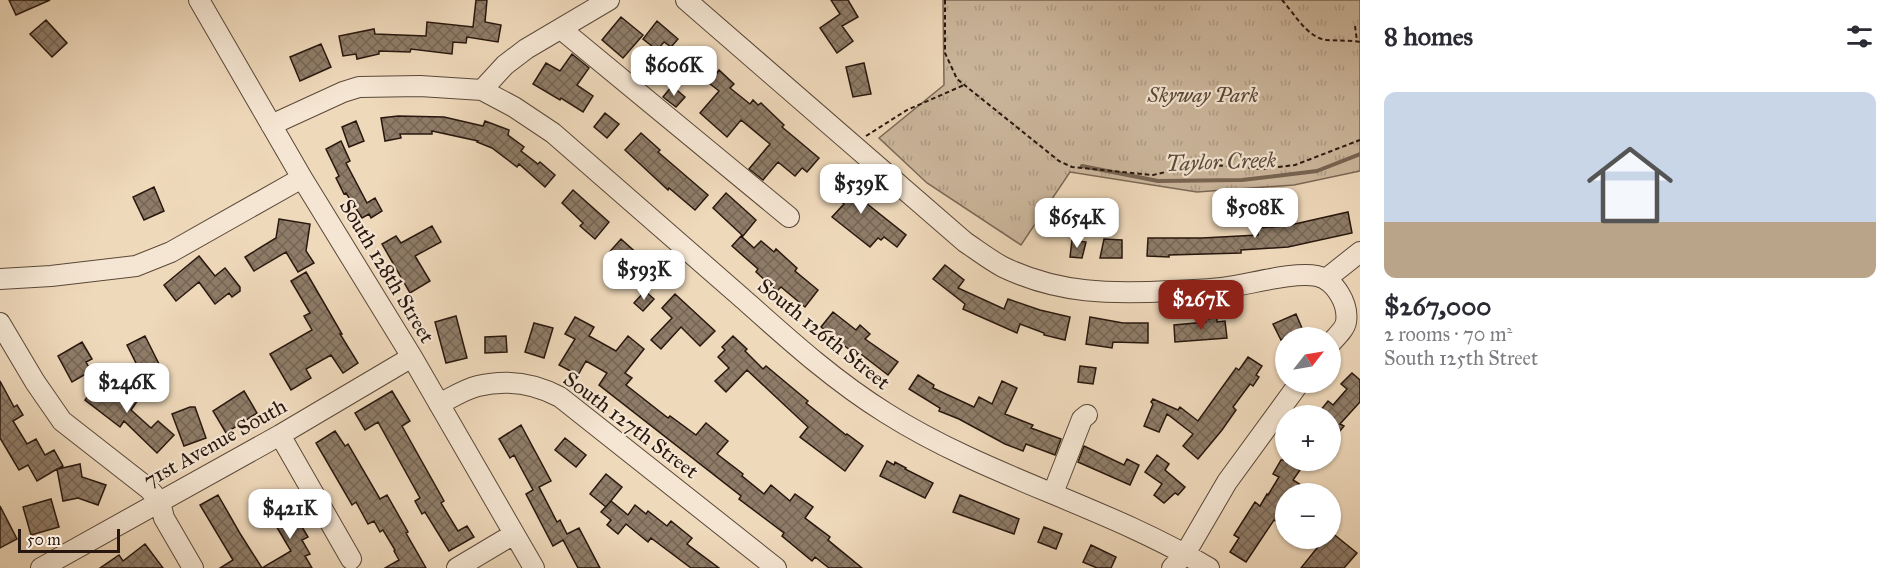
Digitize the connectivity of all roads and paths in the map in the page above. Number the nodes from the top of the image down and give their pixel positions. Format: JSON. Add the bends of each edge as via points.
{"nodes":[{"id":1,"x":199,"y":0,"type":"edge"},
{"id":2,"x":609,"y":0,"type":"edge"},
{"id":3,"x":686,"y":0,"type":"edge"},
{"id":4,"x":945,"y":0,"type":"edge"},
{"id":5,"x":1282,"y":0,"type":"edge"},
{"id":6,"x":1355,"y":26,"type":"dead end"},
{"id":7,"x":561,"y":29,"type":"junction"},
{"id":8,"x":1359,"y":42,"type":"edge"},
{"id":9,"x":964,"y":85,"type":"junction"},
{"id":10,"x":482,"y":90,"type":"junction"},
{"id":11,"x":271,"y":125,"type":"junction"},
{"id":12,"x":1360,"y":140,"type":"edge"},
{"id":13,"x":852,"y":144,"type":"junction"},
{"id":14,"x":302,"y":178,"type":"junction"},
{"id":15,"x":789,"y":218,"type":"dead end"},
{"id":16,"x":1360,"y":252,"type":"edge"},
{"id":17,"x":0,"y":279,"type":"edge"},
{"id":18,"x":1326,"y":279,"type":"junction"},
{"id":19,"x":0,"y":323,"type":"edge"},
{"id":20,"x":1353,"y":325,"type":"edge"},
{"id":21,"x":1341,"y":335,"type":"edge"},
{"id":22,"x":412,"y":357,"type":"junction"},
{"id":23,"x":1292,"y":393,"type":"edge"},
{"id":24,"x":439,"y":404,"type":"junction"},
{"id":25,"x":1087,"y":415,"type":"dead end"},
{"id":26,"x":280,"y":435,"type":"junction"},
{"id":27,"x":1053,"y":493,"type":"junction"},
{"id":28,"x":160,"y":502,"type":"junction"},
{"id":29,"x":514,"y":534,"type":"junction"},
{"id":30,"x":351,"y":559,"type":"dead end"},
{"id":31,"x":1178,"y":561,"type":"edge"},
{"id":32,"x":41,"y":568,"type":"edge"},
{"id":33,"x":194,"y":568,"type":"edge"},
{"id":34,"x":457,"y":568,"type":"edge"},
{"id":35,"x":534,"y":568,"type":"edge"},
{"id":36,"x":776,"y":568,"type":"edge"},
{"id":37,"x":1209,"y":568,"type":"edge"}],
"edges":[{"from":1,"to":11,"type":"street","name":"South 128th Street"},
{"from":2,"to":7,"type":"street"},
{"from":3,"to":13,"type":"street"},
{"from":4,"to":9,"type":"path","via":[[945,53]]},
{"from":5,"to":8,"type":"path","via":[[1317,38]]},
{"from":6,"to":8,"type":"path"},
{"from":7,"to":10,"type":"street","via":[[526,49]]},
{"from":7,"to":15,"type":"street"},
{"from":9,"to":12,"type":"path","via":[[1059,161],[1072,167],[1153,175],[1199,164],[1263,169],[1295,165]]},
{"from":9,"to":13,"type":"path","via":[[907,110]]},
{"from":10,"to":11,"type":"street","via":[[359,87]]},
{"from":10,"to":27,"type":"street","name":"South 126th Street","via":[[553,133],[837,380],[941,445]]},
{"from":11,"to":14,"type":"street","name":"South 128th Street"},
{"from":13,"to":18,"type":"street","via":[[965,242],[1002,266],[1038,280],[1080,291],[1120,294],[1222,288],[1303,275]]},
{"from":14,"to":17,"type":"street","via":[[171,252],[136,266]]},
{"from":14,"to":22,"type":"street","name":"South 128th Street"},
{"from":16,"to":18,"type":"street"},
{"from":18,"to":20,"type":"street","via":[[1342,299]]},
{"from":19,"to":28,"type":"street","via":[[62,421],[149,489]]},
{"from":20,"to":21,"type":"street"},
{"from":22,"to":24,"type":"street","name":"South 128th Street"},
{"from":22,"to":26,"type":"street","name":"71st Avenue South"},
{"from":23,"to":31,"type":"street","via":[[1227,482]]},
{"from":24,"to":29,"type":"street","name":"South 128th Street"},
{"from":24,"to":36,"type":"street","name":"South 127th Street","via":[[476,386],[505,382],[546,389]]},
{"from":25,"to":27,"type":"street"},
{"from":26,"to":28,"type":"street","name":"71st Avenue South"},
{"from":26,"to":30,"type":"street"},
{"from":27,"to":31,"type":"street","name":"South 126th Street"},
{"from":28,"to":32,"type":"street","name":"71st Avenue South"},
{"from":28,"to":33,"type":"street","via":[[164,518]]},
{"from":29,"to":34,"type":"street"},
{"from":29,"to":35,"type":"street","name":"South 128th Street"},
{"from":31,"to":37,"type":"street","name":"South 126th Street"}]}
